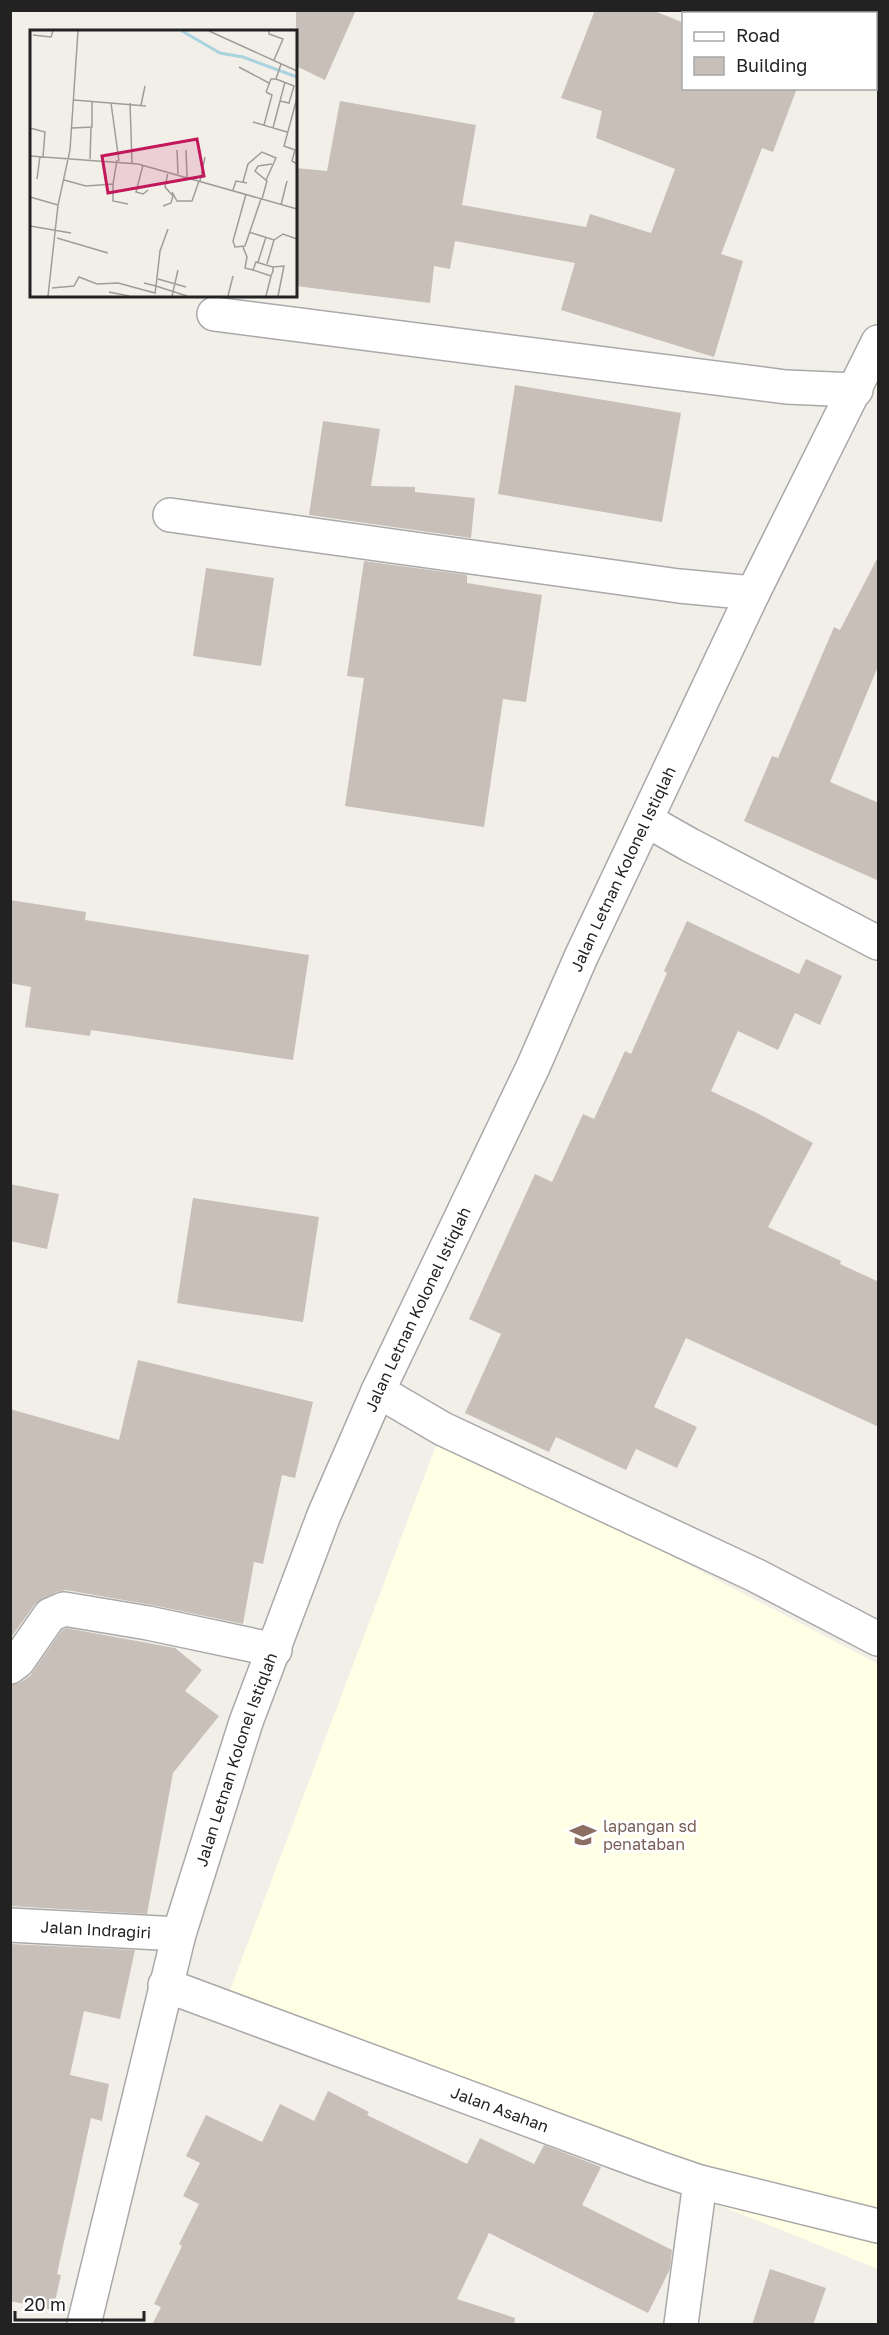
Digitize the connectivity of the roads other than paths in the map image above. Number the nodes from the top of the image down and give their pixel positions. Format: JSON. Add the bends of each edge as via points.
{"nodes":[{"id":1,"x":214,"y":314,"type":"dead end"},
{"id":2,"x":879,"y":342,"type":"edge"},
{"id":3,"x":856,"y":390,"type":"junction"},
{"id":4,"x":170,"y":515,"type":"dead end"},
{"id":5,"x":753,"y":593,"type":"junction"},
{"id":6,"x":646,"y":820,"type":"junction"},
{"id":7,"x":879,"y":942,"type":"edge"},
{"id":8,"x":378,"y":1391,"type":"junction"},
{"id":9,"x":879,"y":1639,"type":"edge"},
{"id":10,"x":275,"y":1650,"type":"junction"},
{"id":11,"x":10,"y":1667,"type":"edge"},
{"id":12,"x":10,"y":1925,"type":"edge"},
{"id":13,"x":179,"y":1934,"type":"junction"},
{"id":14,"x":165,"y":1985,"type":"junction"},
{"id":15,"x":700,"y":2181,"type":"junction"},
{"id":16,"x":879,"y":2226,"type":"edge"},
{"id":17,"x":84,"y":2325,"type":"edge"},
{"id":18,"x":681,"y":2325,"type":"edge"}],
"edges":[{"from":1,"to":3,"type":"street","via":[[786,387]]},
{"from":2,"to":3,"type":"street","name":"Jalan Letnan Kolonel Istiqlah"},
{"from":3,"to":5,"type":"street","name":"Jalan Letnan Kolonel Istiqlah"},
{"from":4,"to":5,"type":"street"},
{"from":5,"to":6,"type":"street","name":"Jalan Letnan Kolonel Istiqlah"},
{"from":6,"to":7,"type":"street"},
{"from":6,"to":8,"type":"street","name":"Jalan Letnan Kolonel Istiqlah"},
{"from":8,"to":9,"type":"street","via":[[443,1429],[745,1569]]},
{"from":8,"to":10,"type":"street","name":"Jalan Letnan Kolonel Istiqlah","via":[[324,1515]]},
{"from":10,"to":11,"type":"street","via":[[64,1609],[50,1615]]},
{"from":10,"to":13,"type":"street","name":"Jalan Letnan Kolonel Istiqlah","via":[[246,1722]]},
{"from":12,"to":13,"type":"street","name":"Jalan Indragiri"},
{"from":13,"to":14,"type":"street","name":"Jalan Letnan Kolonel Istiqlah"},
{"from":14,"to":15,"type":"street","name":"Jalan Asahan"},
{"from":14,"to":17,"type":"street","name":"Jalan Letnan Kolonel Istiqlah"},
{"from":15,"to":16,"type":"street","name":"Jalan Asahan"},
{"from":15,"to":18,"type":"street"}]}
